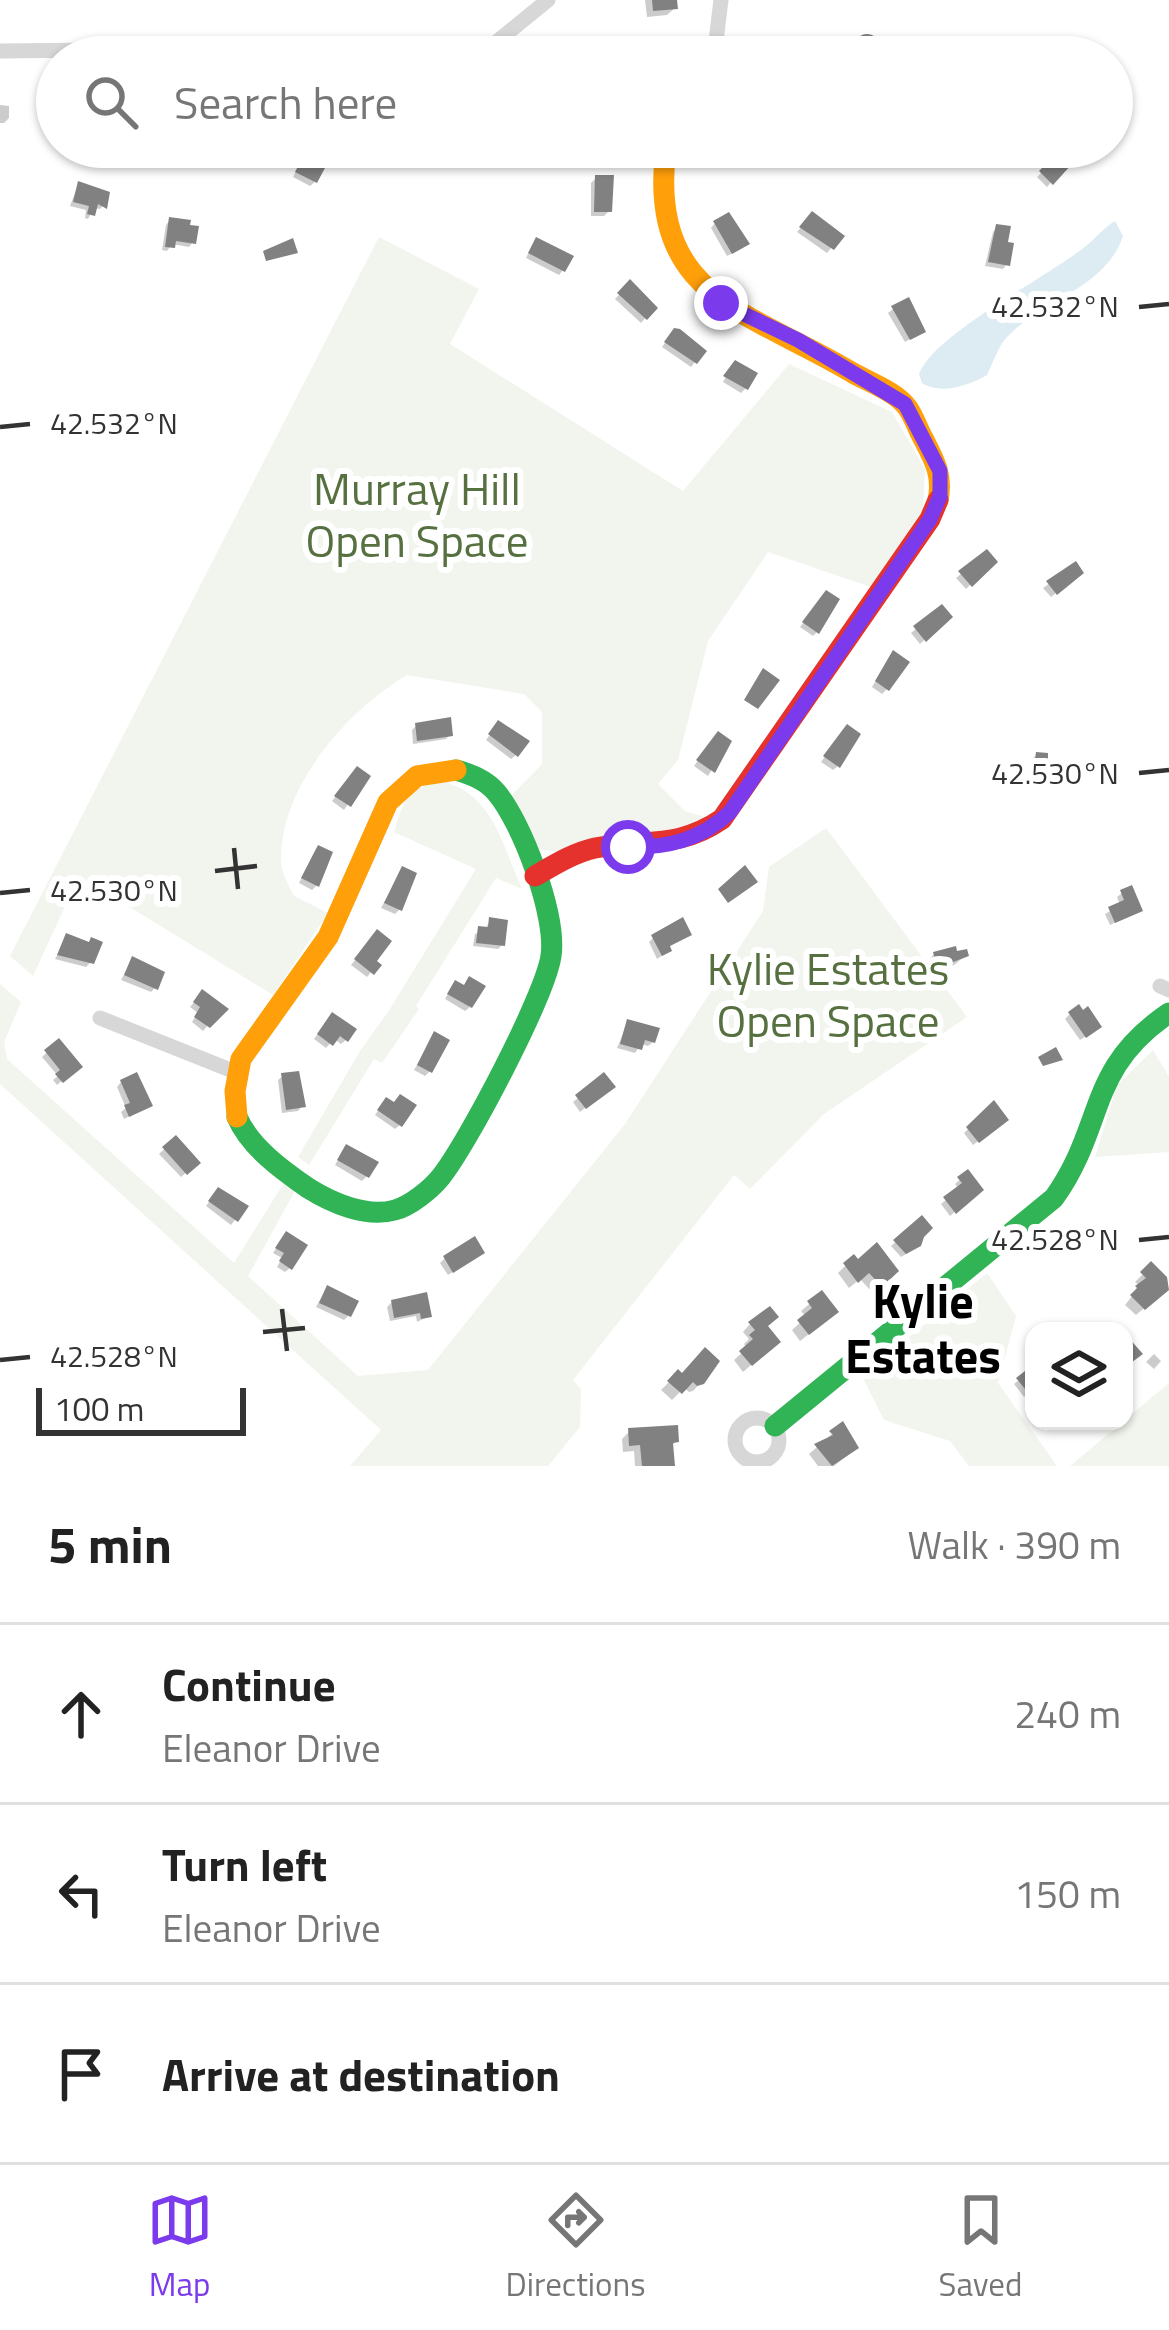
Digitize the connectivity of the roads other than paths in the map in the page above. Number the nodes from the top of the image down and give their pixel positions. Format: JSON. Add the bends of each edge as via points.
{"nodes":[{"id":1,"x":548,"y":0,"type":"edge"},
{"id":2,"x":721,"y":0,"type":"edge"},
{"id":3,"x":504,"y":36,"type":"edge"},
{"id":4,"x":717,"y":36,"type":"edge"},
{"id":5,"x":0,"y":51,"type":"edge"},
{"id":6,"x":36,"y":51,"type":"edge"},
{"id":7,"x":663,"y":168,"type":"edge"},
{"id":8,"x":535,"y":876,"type":"junction"},
{"id":9,"x":1169,"y":1013,"type":"edge"},
{"id":10,"x":100,"y":1018,"type":"dead end"},
{"id":11,"x":238,"y":1073,"type":"junction"},
{"id":12,"x":775,"y":1426,"type":"dead end"}],
"edges":[{"from":1,"to":3,"type":"street"},
{"from":2,"to":4,"type":"street"},
{"from":5,"to":6,"type":"street"},
{"from":7,"to":8,"type":"street","via":[[668,226],[698,281],[741,316],[905,404],[938,463],[940,496],[722,819],[677,843],[590,849]]},
{"from":8,"to":11,"type":"street","via":[[491,787],[456,770],[406,782],[388,802],[328,937]]},
{"from":8,"to":11,"type":"street","via":[[551,961],[442,1177],[416,1199],[395,1210],[364,1210],[306,1186],[239,1124]]},
{"from":9,"to":12,"type":"street","via":[[1112,1065],[1073,1170],[1054,1198]]},
{"from":10,"to":11,"type":"street"}]}
